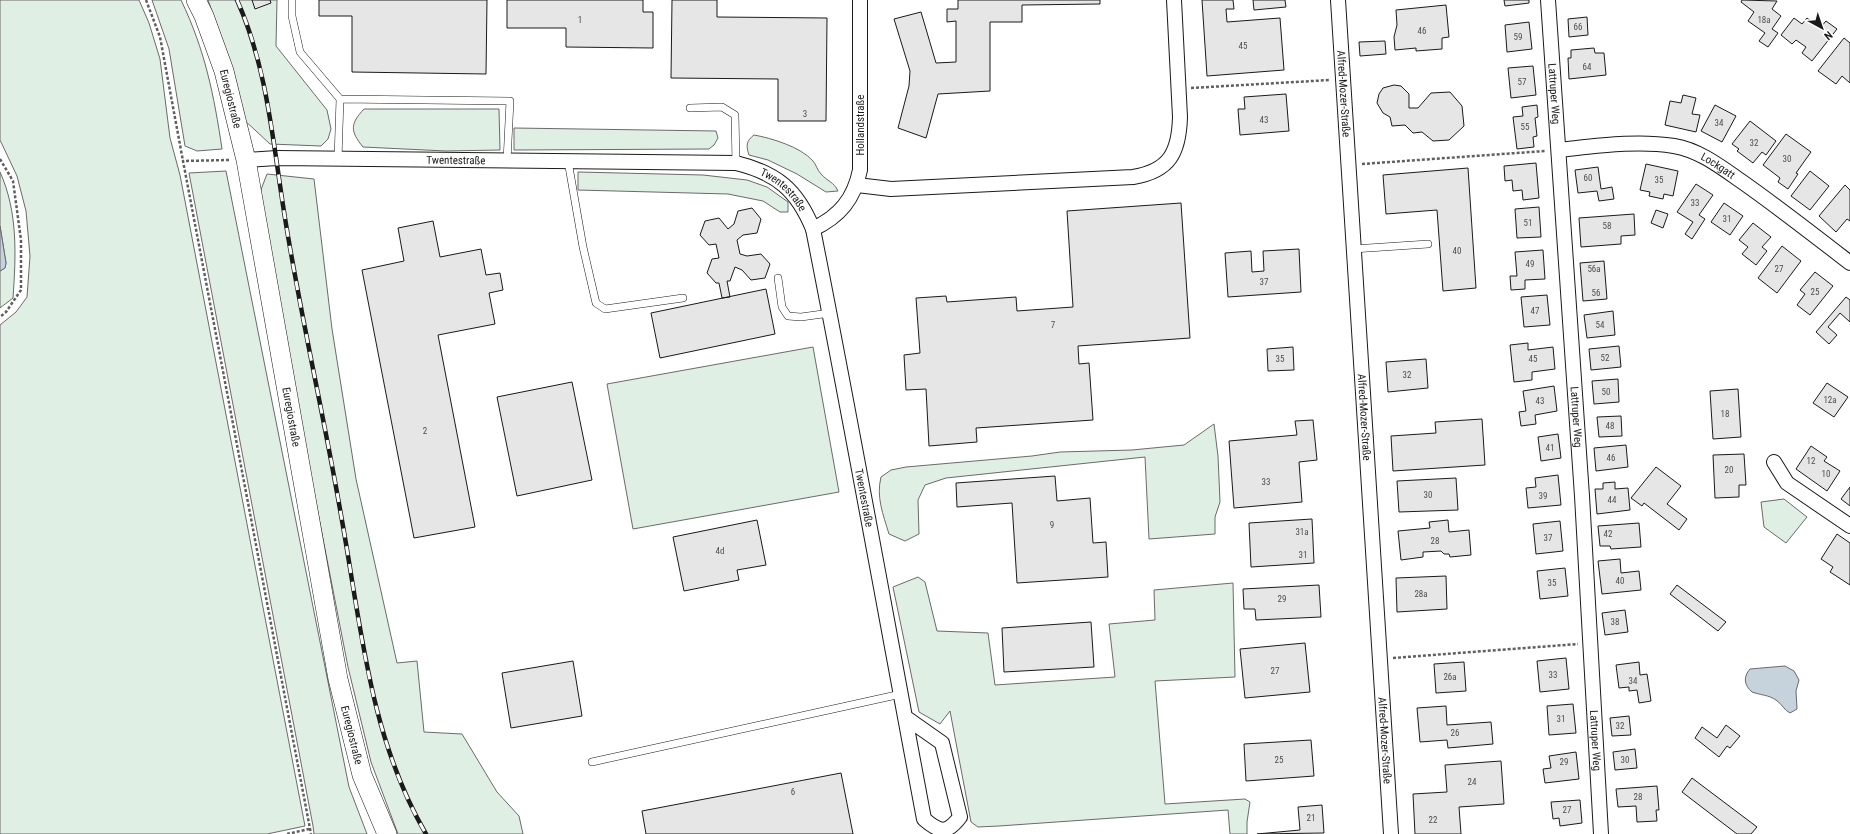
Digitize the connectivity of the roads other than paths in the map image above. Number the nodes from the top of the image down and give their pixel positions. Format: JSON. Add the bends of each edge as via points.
{"nodes":[{"id":1,"x":196,"y":0,"type":"edge"},
{"id":2,"x":292,"y":0,"type":"edge"},
{"id":3,"x":860,"y":0,"type":"edge"},
{"id":4,"x":1174,"y":0,"type":"edge"},
{"id":5,"x":1338,"y":0,"type":"edge"},
{"id":6,"x":1548,"y":0,"type":"edge"},
{"id":7,"x":340,"y":99,"type":"junction"},
{"id":8,"x":690,"y":108,"type":"dead end"},
{"id":9,"x":1559,"y":150,"type":"junction"},
{"id":10,"x":338,"y":159,"type":"junction"},
{"id":11,"x":246,"y":160,"type":"junction"},
{"id":12,"x":507,"y":161,"type":"junction"},
{"id":13,"x":568,"y":161,"type":"junction"},
{"id":14,"x":736,"y":163,"type":"junction"},
{"id":15,"x":857,"y":185,"type":"junction"},
{"id":16,"x":813,"y":229,"type":"junction"},
{"id":17,"x":1428,"y":244,"type":"dead end"},
{"id":18,"x":1353,"y":249,"type":"junction"},
{"id":19,"x":1850,"y":263,"type":"edge"},
{"id":20,"x":778,"y":278,"type":"dead end"},
{"id":21,"x":684,"y":298,"type":"dead end"},
{"id":22,"x":830,"y":312,"type":"junction"},
{"id":23,"x":1774,"y":462,"type":"dead end"},
{"id":24,"x":1850,"y":526,"type":"edge"},
{"id":25,"x":901,"y":694,"type":"junction"},
{"id":26,"x":905,"y":717,"type":"junction"},
{"id":27,"x":592,"y":762,"type":"dead end"},
{"id":28,"x":387,"y":834,"type":"edge"},
{"id":29,"x":1391,"y":834,"type":"edge"},
{"id":30,"x":1601,"y":834,"type":"edge"}],
"edges":[{"from":1,"to":11,"type":"main road","name":"Euregiostraße","via":[[224,71]]},
{"from":2,"to":7,"type":"lane","via":[[292,16],[300,52]]},
{"from":3,"to":15,"type":"street","name":"Hollandstraße","via":[[860,170]]},
{"from":4,"to":15,"type":"street","via":[[1180,117],[1178,142],[1167,162],[1157,170],[1133,177],[891,189]]},
{"from":5,"to":18,"type":"street","name":"Alfred-Mozer-Straße"},
{"from":6,"to":9,"type":"street","name":"Lattruper Weg"},
{"from":7,"to":10,"type":"lane"},
{"from":7,"to":12,"type":"lane","via":[[510,101]]},
{"from":8,"to":14,"type":"lane","via":[[722,107],[735,115]]},
{"from":9,"to":19,"type":"street","name":"Lockgatt","via":[[1635,144],[1676,146],[1698,154],[1760,194]]},
{"from":9,"to":30,"type":"street","name":"Lattruper Weg"},
{"from":10,"to":11,"type":"street","name":"Twentestraße"},
{"from":10,"to":12,"type":"street","name":"Twentestraße"},
{"from":11,"to":28,"type":"main road","name":"Euregiostraße","via":[[338,679],[362,776]]},
{"from":12,"to":13,"type":"street","name":"Twentestraße"},
{"from":13,"to":14,"type":"street","name":"Twentestraße"},
{"from":13,"to":21,"type":"lane","via":[[596,303],[606,309]]},
{"from":14,"to":16,"type":"street","name":"Twentestraße","via":[[757,168],[775,178],[793,193]]},
{"from":15,"to":16,"type":"street","name":"Hollandstraße","via":[[852,196],[835,217]]},
{"from":16,"to":22,"type":"street","name":"Twentestraße"},
{"from":17,"to":18,"type":"lane"},
{"from":18,"to":29,"type":"street","name":"Alfred-Mozer-Straße"},
{"from":20,"to":22,"type":"lane","via":[[782,307],[788,316],[801,317]]},
{"from":22,"to":25,"type":"street","name":"Twentestraße"},
{"from":23,"to":24,"type":"street","via":[[1787,483]]},
{"from":25,"to":26,"type":"street","name":"Twentestraße"},
{"from":25,"to":27,"type":"lane"},
{"from":26,"to":26,"type":"street","name":"Twentestraße","via":[[924,819],[937,830],[945,831],[954,827],[960,817],[942,743]]}]}
